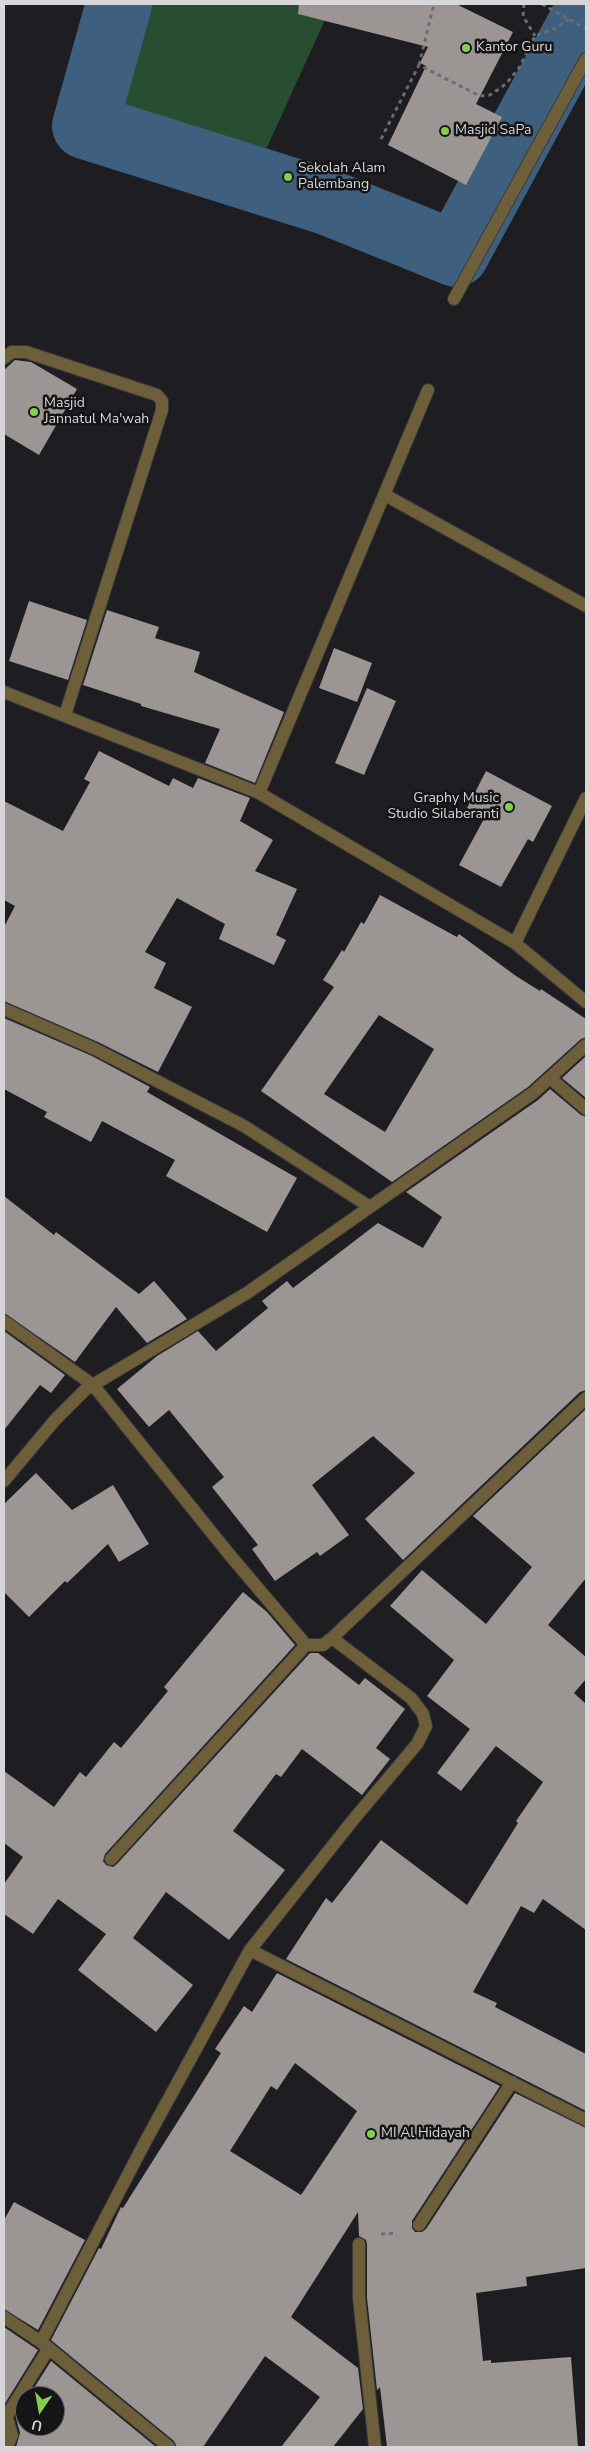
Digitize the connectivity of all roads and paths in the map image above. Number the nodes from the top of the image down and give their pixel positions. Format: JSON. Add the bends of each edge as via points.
{"nodes":[{"id":1,"x":434,"y":4,"type":"edge"},
{"id":2,"x":524,"y":4,"type":"edge"},
{"id":3,"x":542,"y":4,"type":"edge"},
{"id":4,"x":569,"y":19,"type":"junction"},
{"id":5,"x":586,"y":29,"type":"edge"},
{"id":6,"x":535,"y":36,"type":"junction"},
{"id":7,"x":586,"y":59,"type":"edge"},
{"id":8,"x":419,"y":65,"type":"junction"},
{"id":9,"x":381,"y":139,"type":"dead end"},
{"id":10,"x":454,"y":299,"type":"dead end"},
{"id":11,"x":4,"y":358,"type":"edge"},
{"id":12,"x":428,"y":390,"type":"dead end"},
{"id":13,"x":385,"y":495,"type":"junction"},
{"id":14,"x":586,"y":606,"type":"edge"},
{"id":15,"x":4,"y":692,"type":"edge"},
{"id":16,"x":64,"y":715,"type":"junction"},
{"id":17,"x":259,"y":793,"type":"junction"},
{"id":18,"x":586,"y":798,"type":"edge"},
{"id":19,"x":515,"y":943,"type":"junction"},
{"id":20,"x":586,"y":1002,"type":"edge"},
{"id":21,"x":4,"y":1009,"type":"edge"},
{"id":22,"x":586,"y":1045,"type":"edge"},
{"id":23,"x":550,"y":1078,"type":"junction"},
{"id":24,"x":586,"y":1109,"type":"edge"},
{"id":25,"x":370,"y":1207,"type":"junction"},
{"id":26,"x":4,"y":1321,"type":"edge"},
{"id":27,"x":93,"y":1384,"type":"junction"},
{"id":28,"x":586,"y":1398,"type":"edge"},
{"id":29,"x":4,"y":1481,"type":"edge"},
{"id":30,"x":332,"y":1638,"type":"junction"},
{"id":31,"x":306,"y":1644,"type":"junction"},
{"id":32,"x":111,"y":1859,"type":"dead end"},
{"id":33,"x":250,"y":1950,"type":"junction"},
{"id":34,"x":512,"y":2082,"type":"junction"},
{"id":35,"x":586,"y":2120,"type":"edge"},
{"id":36,"x":419,"y":2225,"type":"joint"},
{"id":37,"x":359,"y":2244,"type":"joint"},
{"id":38,"x":4,"y":2317,"type":"edge"},
{"id":39,"x":45,"y":2345,"type":"junction"},
{"id":40,"x":7,"y":2447,"type":"edge"},
{"id":41,"x":169,"y":2447,"type":"edge"},
{"id":42,"x":375,"y":2447,"type":"edge"}],
"edges":[{"from":1,"to":8,"type":"path"},
{"from":2,"to":6,"type":"path","via":[[523,16]]},
{"from":3,"to":4,"type":"path"},
{"from":4,"to":5,"type":"path"},
{"from":4,"to":6,"type":"path"},
{"from":6,"to":8,"type":"path","via":[[519,68],[506,84],[490,94],[480,96]]},
{"from":7,"to":10,"type":"street"},
{"from":8,"to":9,"type":"path"},
{"from":11,"to":16,"type":"street","via":[[12,352],[26,352],[157,395],[162,401],[162,410]]},
{"from":12,"to":13,"type":"street"},
{"from":13,"to":14,"type":"street"},
{"from":13,"to":17,"type":"street"},
{"from":15,"to":16,"type":"street"},
{"from":16,"to":17,"type":"street"},
{"from":17,"to":19,"type":"street"},
{"from":18,"to":19,"type":"street"},
{"from":19,"to":20,"type":"street"},
{"from":21,"to":25,"type":"street","via":[[95,1049],[244,1126]]},
{"from":22,"to":23,"type":"street"},
{"from":23,"to":24,"type":"street"},
{"from":23,"to":25,"type":"street"},
{"from":25,"to":27,"type":"street","via":[[247,1292]]},
{"from":26,"to":27,"type":"street"},
{"from":27,"to":29,"type":"street","via":[[55,1420]]},
{"from":27,"to":31,"type":"street","via":[[229,1554]]},
{"from":28,"to":30,"type":"street"},
{"from":30,"to":31,"type":"street","via":[[323,1645]]},
{"from":30,"to":33,"type":"street","via":[[411,1698],[423,1714],[426,1726],[418,1744]]},
{"from":31,"to":32,"type":"street"},
{"from":33,"to":34,"type":"street"},
{"from":33,"to":39,"type":"street","via":[[144,2144]]},
{"from":34,"to":35,"type":"street"},
{"from":34,"to":36,"type":"street"},
{"from":36,"to":37,"type":"path","via":[[404,2232],[367,2236]]},
{"from":37,"to":42,"type":"street","via":[[359,2298]]},
{"from":38,"to":39,"type":"street"},
{"from":39,"to":40,"type":"street","via":[[9,2412],[7,2418],[12,2436]]},
{"from":39,"to":41,"type":"street"}]}
